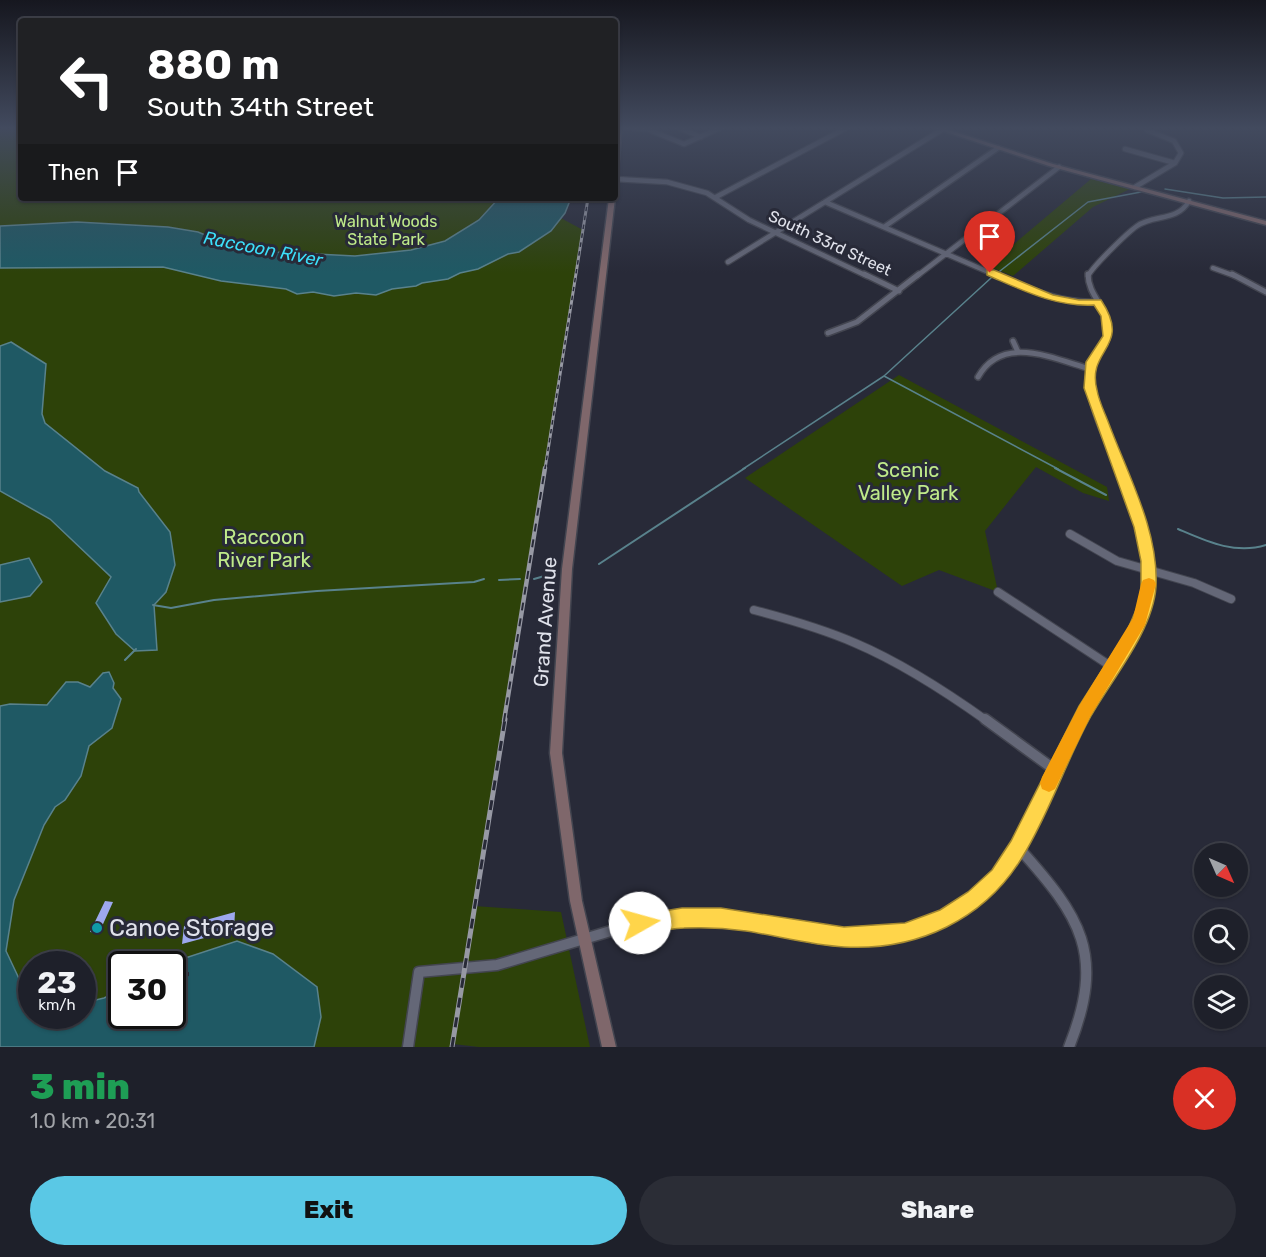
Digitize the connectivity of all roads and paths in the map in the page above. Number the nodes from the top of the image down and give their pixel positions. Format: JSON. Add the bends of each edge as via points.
{"nodes":[{"id":1,"x":756,"y":176,"type":"edge"},
{"id":2,"x":868,"y":176,"type":"edge"},
{"id":3,"x":958,"y":176,"type":"edge"},
{"id":4,"x":1048,"y":176,"type":"edge"},
{"id":5,"x":1093,"y":176,"type":"edge"},
{"id":6,"x":1154,"y":176,"type":"edge"},
{"id":7,"x":618,"y":179,"type":"edge"},
{"id":8,"x":1135,"y":187,"type":"junction"},
{"id":9,"x":716,"y":197,"type":"junction"},
{"id":10,"x":612,"y":201,"type":"edge"},
{"id":11,"x":1189,"y":201,"type":"junction"},
{"id":12,"x":825,"y":202,"type":"junction"},
{"id":13,"x":1266,"y":223,"type":"edge"},
{"id":14,"x":884,"y":227,"type":"junction"},
{"id":15,"x":776,"y":232,"type":"junction"},
{"id":16,"x":948,"y":254,"type":"junction"},
{"id":17,"x":728,"y":262,"type":"dead end"},
{"id":18,"x":1212,"y":268,"type":"dead end"},
{"id":19,"x":899,"y":291,"type":"junction"},
{"id":20,"x":1266,"y":292,"type":"edge"},
{"id":21,"x":1097,"y":302,"type":"junction"},
{"id":22,"x":828,"y":333,"type":"dead end"},
{"id":23,"x":1013,"y":341,"type":"dead end"},
{"id":24,"x":1018,"y":352,"type":"junction"},
{"id":25,"x":1090,"y":369,"type":"junction"},
{"id":26,"x":978,"y":377,"type":"dead end"},
{"id":27,"x":1070,"y":534,"type":"dead end"},
{"id":28,"x":1149,"y":569,"type":"junction"},
{"id":29,"x":998,"y":592,"type":"dead end"},
{"id":30,"x":1231,"y":599,"type":"dead end"},
{"id":31,"x":754,"y":610,"type":"dead end"},
{"id":32,"x":1112,"y":667,"type":"junction"},
{"id":33,"x":1055,"y":770,"type":"junction"},
{"id":34,"x":1018,"y":847,"type":"junction"},
{"id":35,"x":584,"y":941,"type":"junction"},
{"id":36,"x":408,"y":1047,"type":"edge"},
{"id":37,"x":609,"y":1047,"type":"edge"},
{"id":38,"x":1069,"y":1047,"type":"edge"}],
"edges":[{"from":1,"to":9,"type":"street"},
{"from":2,"to":12,"type":"street"},
{"from":3,"to":14,"type":"street"},
{"from":4,"to":16,"type":"street"},
{"from":5,"to":8,"type":"main road"},
{"from":6,"to":8,"type":"street"},
{"from":7,"to":9,"type":"street","name":"South 33rd Street","via":[[667,182]]},
{"from":8,"to":11,"type":"main road"},
{"from":9,"to":15,"type":"street","name":"South 33rd Street","via":[[749,220]]},
{"from":10,"to":35,"type":"main road","name":"Grand Avenue","via":[[567,569],[556,753]]},
{"from":11,"to":13,"type":"main road"},
{"from":11,"to":21,"type":"street","via":[[1178,214],[1138,225],[1091,269],[1088,288]]},
{"from":12,"to":14,"type":"street"},
{"from":12,"to":15,"type":"street"},
{"from":14,"to":16,"type":"street"},
{"from":15,"to":17,"type":"street"},
{"from":15,"to":19,"type":"street","name":"South 33rd Street"},
{"from":16,"to":19,"type":"street"},
{"from":16,"to":21,"type":"street","via":[[1050,298]]},
{"from":18,"to":20,"type":"street"},
{"from":19,"to":22,"type":"street","via":[[857,322]]},
{"from":21,"to":25,"type":"street","via":[[1109,329]]},
{"from":23,"to":24,"type":"street"},
{"from":24,"to":25,"type":"street","via":[[1044,355]]},
{"from":24,"to":26,"type":"street","via":[[988,361]]},
{"from":25,"to":28,"type":"street","via":[[1093,400],[1141,527]]},
{"from":27,"to":28,"type":"street","via":[[1105,555]]},
{"from":28,"to":30,"type":"street"},
{"from":28,"to":32,"type":"street","via":[[1140,620]]},
{"from":29,"to":32,"type":"street"},
{"from":31,"to":33,"type":"street","via":[[808,625],[872,650],[932,683]]},
{"from":32,"to":33,"type":"street","via":[[1084,711]]},
{"from":33,"to":34,"type":"street"},
{"from":34,"to":35,"type":"street","via":[[999,877],[975,899],[946,917],[905,933],[844,937],[721,918],[682,918],[640,923]]},
{"from":34,"to":38,"type":"street","via":[[1062,899],[1085,955],[1085,1012]]},
{"from":35,"to":36,"type":"street","via":[[504,964],[419,972]]},
{"from":35,"to":37,"type":"main road","name":"Grand Avenue"}]}
